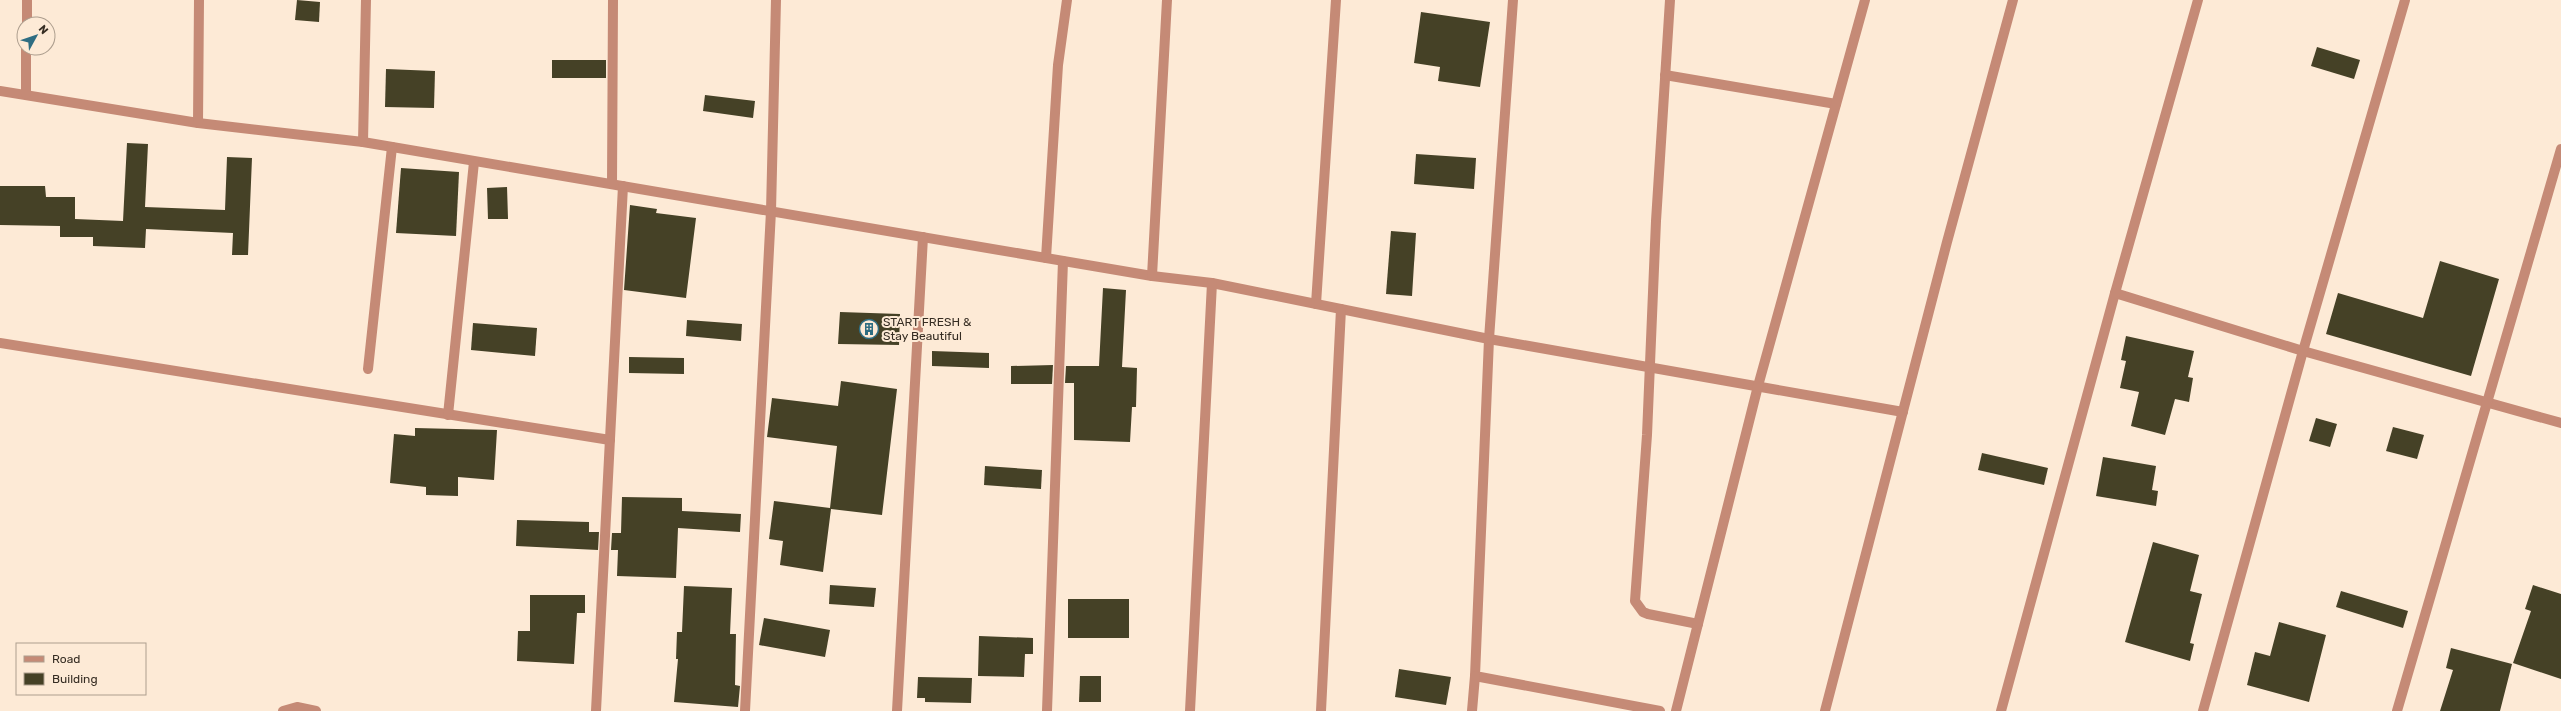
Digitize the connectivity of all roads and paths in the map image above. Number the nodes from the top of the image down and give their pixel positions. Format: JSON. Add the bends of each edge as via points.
{"nodes":[{"id":1,"x":27,"y":0,"type":"edge"},
{"id":2,"x":199,"y":0,"type":"edge"},
{"id":3,"x":366,"y":0,"type":"edge"},
{"id":4,"x":613,"y":0,"type":"edge"},
{"id":5,"x":776,"y":0,"type":"edge"},
{"id":6,"x":1066,"y":0,"type":"edge"},
{"id":7,"x":1167,"y":0,"type":"edge"},
{"id":8,"x":1336,"y":0,"type":"edge"},
{"id":9,"x":1513,"y":0,"type":"edge"},
{"id":10,"x":1670,"y":0,"type":"edge"},
{"id":11,"x":1865,"y":0,"type":"edge"},
{"id":12,"x":2013,"y":0,"type":"edge"},
{"id":13,"x":2198,"y":0,"type":"edge"},
{"id":14,"x":2405,"y":0,"type":"edge"},
{"id":15,"x":27,"y":16,"type":"edge"},
{"id":16,"x":26,"y":56,"type":"edge"},
{"id":17,"x":1665,"y":75,"type":"junction"},
{"id":18,"x":0,"y":91,"type":"edge"},
{"id":19,"x":26,"y":94,"type":"junction"},
{"id":20,"x":1836,"y":104,"type":"junction"},
{"id":21,"x":198,"y":123,"type":"junction"},
{"id":22,"x":363,"y":142,"type":"junction"},
{"id":23,"x":392,"y":147,"type":"junction"},
{"id":24,"x":2561,"y":149,"type":"edge"},
{"id":25,"x":474,"y":162,"type":"junction"},
{"id":26,"x":612,"y":184,"type":"junction"},
{"id":27,"x":623,"y":186,"type":"junction"},
{"id":28,"x":771,"y":211,"type":"junction"},
{"id":29,"x":923,"y":237,"type":"junction"},
{"id":30,"x":1046,"y":258,"type":"junction"},
{"id":31,"x":1063,"y":261,"type":"junction"},
{"id":32,"x":1152,"y":276,"type":"junction"},
{"id":33,"x":1212,"y":284,"type":"junction"},
{"id":34,"x":2115,"y":293,"type":"junction"},
{"id":35,"x":1316,"y":304,"type":"junction"},
{"id":36,"x":1341,"y":310,"type":"junction"},
{"id":37,"x":1489,"y":339,"type":"junction"},
{"id":38,"x":0,"y":343,"type":"edge"},
{"id":39,"x":2303,"y":351,"type":"junction"},
{"id":40,"x":1651,"y":367,"type":"junction"},
{"id":41,"x":368,"y":369,"type":"dead end"},
{"id":42,"x":1758,"y":386,"type":"junction"},
{"id":43,"x":2485,"y":402,"type":"junction"},
{"id":44,"x":1903,"y":412,"type":"junction"},
{"id":45,"x":448,"y":415,"type":"junction"},
{"id":46,"x":2561,"y":423,"type":"edge"},
{"id":47,"x":610,"y":440,"type":"junction"},
{"id":48,"x":1698,"y":624,"type":"junction"},
{"id":49,"x":1475,"y":676,"type":"junction"},
{"id":50,"x":282,"y":711,"type":"edge"},
{"id":51,"x":316,"y":711,"type":"edge"},
{"id":52,"x":596,"y":711,"type":"edge"},
{"id":53,"x":745,"y":711,"type":"edge"},
{"id":54,"x":897,"y":711,"type":"edge"},
{"id":55,"x":1047,"y":711,"type":"edge"},
{"id":56,"x":1190,"y":711,"type":"edge"},
{"id":57,"x":1321,"y":711,"type":"edge"},
{"id":58,"x":1472,"y":711,"type":"edge"},
{"id":59,"x":1660,"y":711,"type":"edge"},
{"id":60,"x":1676,"y":711,"type":"edge"},
{"id":61,"x":1825,"y":711,"type":"edge"},
{"id":62,"x":2001,"y":711,"type":"edge"},
{"id":63,"x":2203,"y":711,"type":"edge"},
{"id":64,"x":2397,"y":711,"type":"edge"}],
"edges":[{"from":1,"to":15,"type":"street"},
{"from":2,"to":21,"type":"street"},
{"from":3,"to":22,"type":"street"},
{"from":4,"to":26,"type":"street"},
{"from":5,"to":28,"type":"street"},
{"from":6,"to":30,"type":"street","via":[[1058,65]]},
{"from":7,"to":32,"type":"street"},
{"from":8,"to":35,"type":"street"},
{"from":9,"to":37,"type":"street"},
{"from":10,"to":17,"type":"street"},
{"from":11,"to":20,"type":"street"},
{"from":12,"to":44,"type":"street"},
{"from":13,"to":34,"type":"street"},
{"from":14,"to":39,"type":"street"},
{"from":16,"to":19,"type":"street"},
{"from":17,"to":20,"type":"street"},
{"from":17,"to":40,"type":"street"},
{"from":18,"to":19,"type":"street"},
{"from":19,"to":21,"type":"street"},
{"from":20,"to":42,"type":"street"},
{"from":21,"to":22,"type":"street"},
{"from":22,"to":23,"type":"street"},
{"from":23,"to":25,"type":"street"},
{"from":23,"to":41,"type":"street"},
{"from":24,"to":43,"type":"street"},
{"from":25,"to":26,"type":"street"},
{"from":25,"to":45,"type":"street"},
{"from":26,"to":27,"type":"street"},
{"from":27,"to":28,"type":"street"},
{"from":27,"to":47,"type":"street"},
{"from":28,"to":29,"type":"street"},
{"from":28,"to":53,"type":"street"},
{"from":29,"to":30,"type":"street"},
{"from":29,"to":54,"type":"street"},
{"from":30,"to":31,"type":"street"},
{"from":31,"to":32,"type":"street"},
{"from":31,"to":55,"type":"street"},
{"from":32,"to":33,"type":"street"},
{"from":33,"to":35,"type":"street"},
{"from":33,"to":56,"type":"street"},
{"from":34,"to":39,"type":"street"},
{"from":34,"to":62,"type":"street"},
{"from":35,"to":36,"type":"street"},
{"from":36,"to":37,"type":"street"},
{"from":36,"to":57,"type":"street"},
{"from":37,"to":40,"type":"street"},
{"from":37,"to":49,"type":"street"},
{"from":38,"to":45,"type":"street"},
{"from":39,"to":43,"type":"street"},
{"from":39,"to":63,"type":"street"},
{"from":40,"to":42,"type":"street"},
{"from":40,"to":48,"type":"street","via":[[1635,601],[1643,612],[1648,614]]},
{"from":42,"to":44,"type":"street"},
{"from":42,"to":48,"type":"street"},
{"from":43,"to":46,"type":"street"},
{"from":43,"to":64,"type":"street"},
{"from":44,"to":61,"type":"street"},
{"from":45,"to":47,"type":"street"},
{"from":47,"to":52,"type":"street"},
{"from":48,"to":60,"type":"street"},
{"from":49,"to":58,"type":"street"},
{"from":49,"to":59,"type":"street"},
{"from":50,"to":51,"type":"street","via":[[297,707]]}]}
